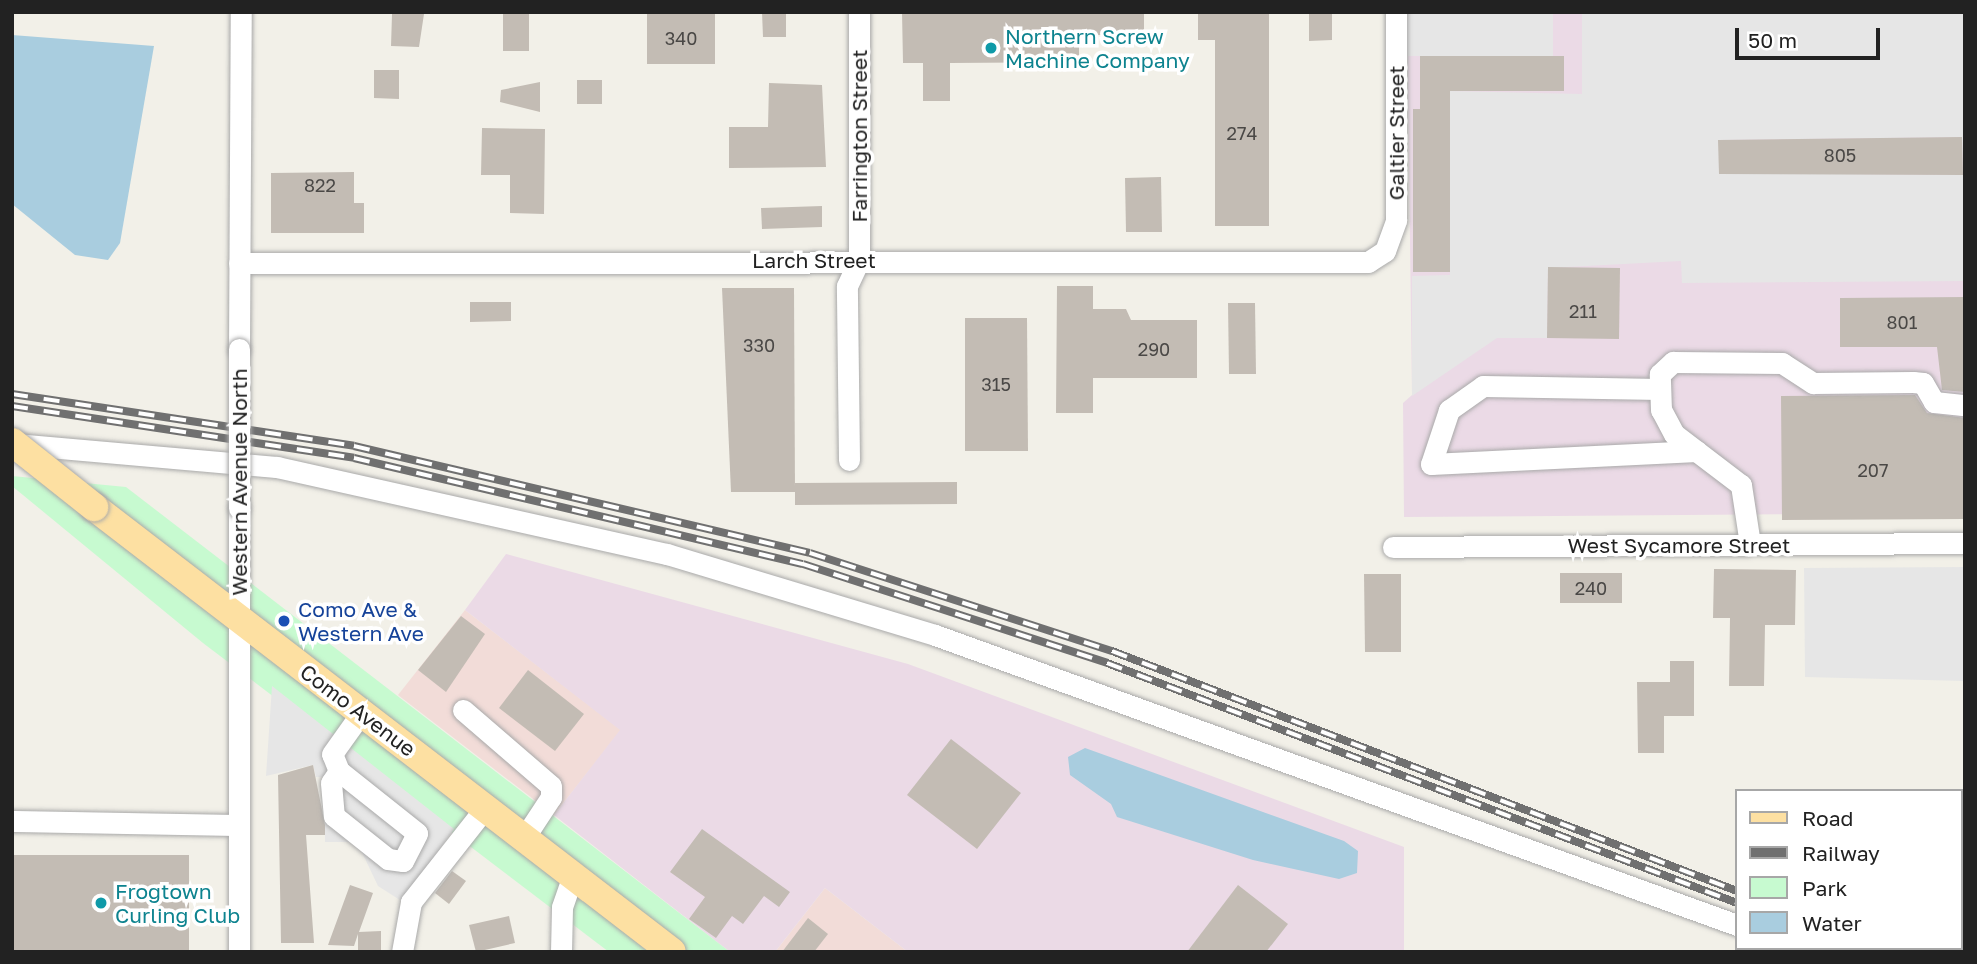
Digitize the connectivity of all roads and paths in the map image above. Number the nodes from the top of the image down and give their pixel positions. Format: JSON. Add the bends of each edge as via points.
{"nodes":[{"id":1,"x":241,"y":12,"type":"edge"},
{"id":2,"x":859,"y":12,"type":"edge"},
{"id":3,"x":1396,"y":12,"type":"edge"},
{"id":4,"x":1385,"y":251,"type":"joint"},
{"id":5,"x":859,"y":260,"type":"junction"},
{"id":6,"x":239,"y":263,"type":"junction"},
{"id":7,"x":1660,"y":389,"type":"junction"},
{"id":8,"x":1965,"y":405,"type":"edge"},
{"id":9,"x":12,"y":443,"type":"edge"},
{"id":10,"x":1697,"y":451,"type":"junction"},
{"id":11,"x":849,"y":460,"type":"dead end"},
{"id":12,"x":1965,"y":543,"type":"edge"},
{"id":13,"x":1750,"y":544,"type":"junction"},
{"id":14,"x":1393,"y":547,"type":"dead end"},
{"id":15,"x":239,"y":620,"type":"junction"},
{"id":16,"x":463,"y":710,"type":"dead end"},
{"id":17,"x":362,"y":712,"type":"junction"},
{"id":18,"x":338,"y":771,"type":"junction"},
{"id":19,"x":485,"y":808,"type":"junction"},
{"id":20,"x":12,"y":821,"type":"edge"},
{"id":21,"x":239,"y":825,"type":"junction"},
{"id":22,"x":524,"y":838,"type":"junction"},
{"id":23,"x":573,"y":875,"type":"junction"},
{"id":24,"x":1736,"y":925,"type":"edge"},
{"id":25,"x":239,"y":952,"type":"edge"},
{"id":26,"x":402,"y":952,"type":"edge"},
{"id":27,"x":561,"y":952,"type":"edge"},
{"id":28,"x":672,"y":952,"type":"edge"}],
"edges":[{"from":1,"to":6,"type":"street","name":"Western Avenue North"},
{"from":2,"to":5,"type":"street","name":"Farrington Street"},
{"from":3,"to":4,"type":"street","name":"Galtier Street","via":[[1396,220]]},
{"from":4,"to":5,"type":"street","name":"Larch Street","via":[[1368,262]]},
{"from":5,"to":6,"type":"street","name":"Larch Street"},
{"from":5,"to":11,"type":"street","via":[[847,286]]},
{"from":6,"to":15,"type":"street","name":"Western Avenue North","bridge":true},
{"from":7,"to":8,"type":"street","via":[[1660,374],[1674,362],[1782,363],[1813,383],[1923,383],[1934,402]]},
{"from":7,"to":10,"type":"street","via":[[1661,410],[1674,434]]},
{"from":7,"to":10,"type":"street","via":[[1483,386],[1449,410],[1431,464]]},
{"from":9,"to":15,"type":"main road","name":"Como Avenue","bridge":true},
{"from":9,"to":24,"type":"street","via":[[277,467],[667,554],[935,635]]},
{"from":10,"to":13,"type":"street","via":[[1741,485]]},
{"from":12,"to":13,"type":"street","name":"West Sycamore Street"},
{"from":13,"to":14,"type":"street","name":"West Sycamore Street"},
{"from":15,"to":17,"type":"main road","name":"Como Avenue"},
{"from":15,"to":21,"type":"street","name":"Western Avenue North"},
{"from":16,"to":22,"type":"street","via":[[551,786],[551,797]]},
{"from":17,"to":18,"type":"street","via":[[335,744]]},
{"from":17,"to":19,"type":"main road","name":"Como Avenue"},
{"from":18,"to":18,"type":"street","via":[[417,833],[403,861],[388,859],[334,816],[331,783]]},
{"from":19,"to":22,"type":"main road","name":"Como Avenue"},
{"from":19,"to":26,"type":"street","via":[[411,902]]},
{"from":20,"to":21,"type":"street"},
{"from":21,"to":25,"type":"street","name":"Western Avenue North"},
{"from":22,"to":23,"type":"main road","name":"Como Avenue"},
{"from":23,"to":27,"type":"street","via":[[562,907]]},
{"from":23,"to":28,"type":"main road","name":"Como Avenue"}]}
